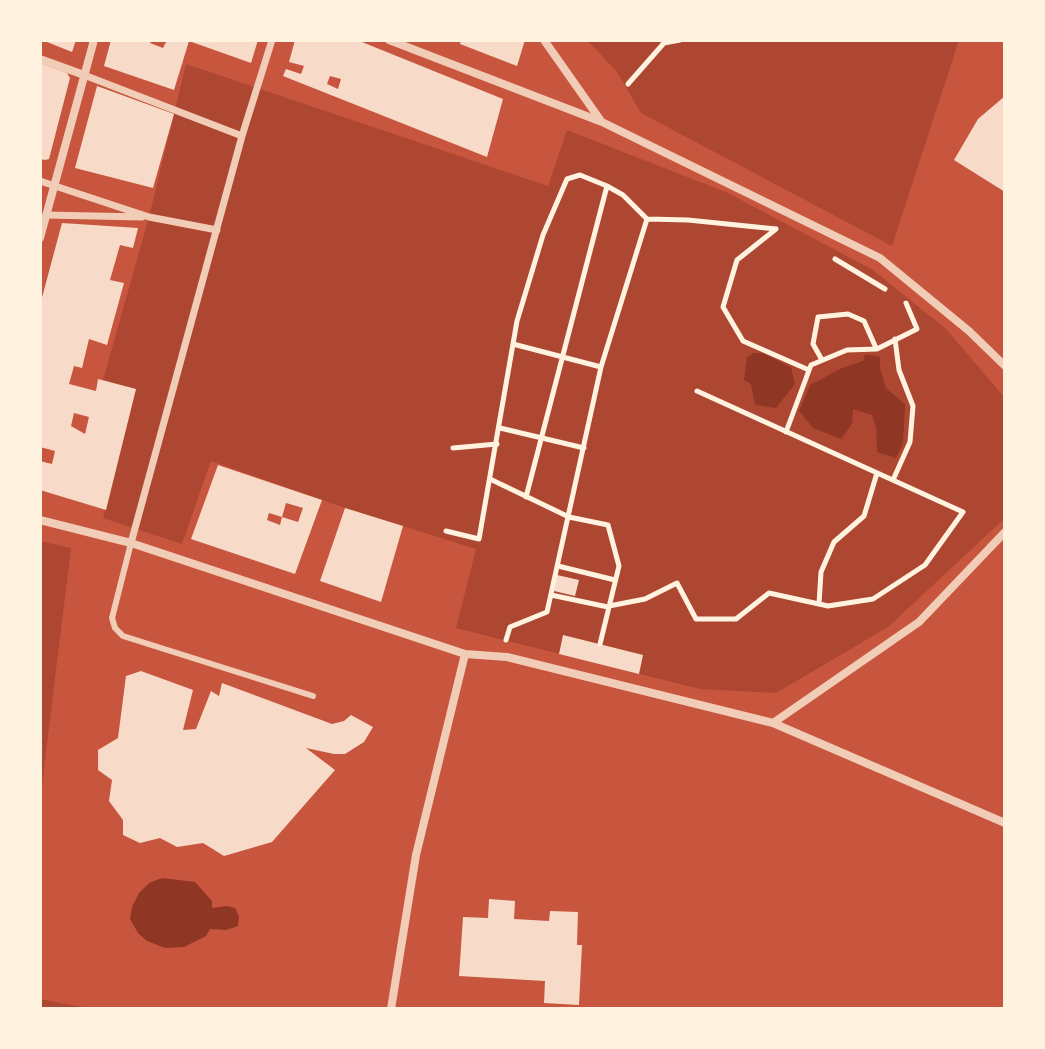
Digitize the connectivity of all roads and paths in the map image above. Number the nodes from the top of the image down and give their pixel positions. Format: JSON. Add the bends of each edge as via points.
{"nodes":[{"id":1,"x":94,"y":40,"type":"edge"},
{"id":2,"x":272,"y":40,"type":"edge"},
{"id":3,"x":389,"y":40,"type":"edge"},
{"id":4,"x":544,"y":40,"type":"edge"},
{"id":5,"x":680,"y":40,"type":"edge"},
{"id":6,"x":40,"y":59,"type":"edge"},
{"id":7,"x":84,"y":75,"type":"junction"},
{"id":8,"x":628,"y":84,"type":"dead end"},
{"id":9,"x":602,"y":122,"type":"junction"},
{"id":10,"x":242,"y":136,"type":"junction"},
{"id":11,"x":40,"y":181,"type":"edge"},
{"id":12,"x":55,"y":185,"type":"junction"},
{"id":13,"x":607,"y":186,"type":"junction"},
{"id":14,"x":43,"y":215,"type":"edge"},
{"id":15,"x":149,"y":217,"type":"junction"},
{"id":16,"x":647,"y":219,"type":"junction"},
{"id":17,"x":776,"y":229,"type":"junction"},
{"id":18,"x":217,"y":230,"type":"junction"},
{"id":19,"x":789,"y":235,"type":"dead end"},
{"id":20,"x":40,"y":238,"type":"edge"},
{"id":21,"x":827,"y":255,"type":"dead end"},
{"id":22,"x":892,"y":293,"type":"dead end"},
{"id":23,"x":905,"y":301,"type":"dead end"},
{"id":24,"x":895,"y":339,"type":"junction"},
{"id":25,"x":513,"y":344,"type":"junction"},
{"id":26,"x":877,"y":349,"type":"junction"},
{"id":27,"x":562,"y":356,"type":"junction"},
{"id":28,"x":822,"y":360,"type":"junction"},
{"id":29,"x":1005,"y":366,"type":"edge"},
{"id":30,"x":601,"y":367,"type":"junction"},
{"id":31,"x":809,"y":370,"type":"junction"},
{"id":32,"x":697,"y":391,"type":"dead end"},
{"id":33,"x":500,"y":428,"type":"junction"},
{"id":34,"x":786,"y":432,"type":"junction"},
{"id":35,"x":541,"y":438,"type":"junction"},
{"id":36,"x":497,"y":444,"type":"junction"},
{"id":37,"x":453,"y":448,"type":"dead end"},
{"id":38,"x":584,"y":448,"type":"junction"},
{"id":39,"x":877,"y":473,"type":"junction"},
{"id":40,"x":490,"y":479,"type":"junction"},
{"id":41,"x":893,"y":480,"type":"junction"},
{"id":42,"x":526,"y":497,"type":"junction"},
{"id":43,"x":569,"y":517,"type":"junction"},
{"id":44,"x":40,"y":520,"type":"edge"},
{"id":45,"x":446,"y":531,"type":"dead end"},
{"id":46,"x":1005,"y":532,"type":"edge"},
{"id":47,"x":131,"y":543,"type":"junction"},
{"id":48,"x":558,"y":566,"type":"junction"},
{"id":49,"x":615,"y":580,"type":"junction"},
{"id":50,"x":551,"y":595,"type":"junction"},
{"id":51,"x":819,"y":604,"type":"junction"},
{"id":52,"x":609,"y":606,"type":"junction"},
{"id":53,"x":600,"y":644,"type":"dead end"},
{"id":54,"x":465,"y":654,"type":"junction"},
{"id":55,"x":502,"y":656,"type":"junction"},
{"id":56,"x":313,"y":696,"type":"dead end"},
{"id":57,"x":773,"y":723,"type":"junction"},
{"id":58,"x":1005,"y":823,"type":"edge"},
{"id":59,"x":391,"y":1009,"type":"edge"}],
"edges":[{"from":1,"to":7,"type":"street"},
{"from":2,"to":10,"type":"street"},
{"from":3,"to":9,"type":"street"},
{"from":4,"to":9,"type":"street"},
{"from":5,"to":8,"type":"path","via":[[664,43]]},
{"from":6,"to":7,"type":"street"},
{"from":7,"to":10,"type":"street"},
{"from":7,"to":12,"type":"street"},
{"from":9,"to":29,"type":"street","via":[[880,258]]},
{"from":10,"to":18,"type":"street"},
{"from":11,"to":12,"type":"street"},
{"from":12,"to":14,"type":"street"},
{"from":12,"to":15,"type":"street"},
{"from":13,"to":16,"type":"path"},
{"from":13,"to":25,"type":"path","via":[[580,175],[567,179],[543,235]]},
{"from":13,"to":27,"type":"path"},
{"from":14,"to":15,"type":"street"},
{"from":14,"to":20,"type":"street"},
{"from":15,"to":18,"type":"street"},
{"from":16,"to":17,"type":"path"},
{"from":16,"to":30,"type":"path"},
{"from":17,"to":19,"type":"path"},
{"from":17,"to":31,"type":"path","via":[[737,260],[723,307],[743,341]]},
{"from":18,"to":47,"type":"street"},
{"from":21,"to":22,"type":"path"},
{"from":23,"to":24,"type":"path","via":[[917,329]]},
{"from":24,"to":26,"type":"path"},
{"from":24,"to":41,"type":"path","via":[[899,370],[913,406],[910,442]]},
{"from":25,"to":27,"type":"path"},
{"from":25,"to":33,"type":"path"},
{"from":26,"to":28,"type":"path","via":[[847,350]]},
{"from":26,"to":28,"type":"path","via":[[864,321],[848,314],[818,317],[813,344]]},
{"from":27,"to":30,"type":"path"},
{"from":27,"to":35,"type":"path"},
{"from":28,"to":31,"type":"path"},
{"from":30,"to":38,"type":"path"},
{"from":31,"to":34,"type":"path"},
{"from":32,"to":34,"type":"path"},
{"from":33,"to":35,"type":"path"},
{"from":33,"to":36,"type":"path"},
{"from":34,"to":39,"type":"path"},
{"from":35,"to":38,"type":"path"},
{"from":35,"to":42,"type":"path"},
{"from":36,"to":37,"type":"path"},
{"from":36,"to":40,"type":"path"},
{"from":38,"to":43,"type":"path"},
{"from":39,"to":41,"type":"path"},
{"from":39,"to":51,"type":"path","via":[[864,516],[834,542],[821,572]]},
{"from":40,"to":42,"type":"path"},
{"from":40,"to":45,"type":"path","via":[[479,539]]},
{"from":41,"to":51,"type":"path","via":[[963,512],[925,565],[886,591],[873,599]]},
{"from":42,"to":43,"type":"path"},
{"from":43,"to":48,"type":"path"},
{"from":43,"to":49,"type":"path","via":[[608,525],[619,566]]},
{"from":44,"to":47,"type":"street"},
{"from":46,"to":57,"type":"street","via":[[919,622]]},
{"from":47,"to":54,"type":"street"},
{"from":47,"to":56,"type":"lane","via":[[112,618],[123,636]]},
{"from":48,"to":49,"type":"path"},
{"from":48,"to":50,"type":"path"},
{"from":49,"to":52,"type":"path"},
{"from":50,"to":52,"type":"path"},
{"from":50,"to":55,"type":"path","via":[[547,612],[510,627]]},
{"from":51,"to":52,"type":"path","via":[[769,593],[736,619],[696,619],[677,583],[645,599]]},
{"from":52,"to":53,"type":"path"},
{"from":54,"to":55,"type":"street"},
{"from":54,"to":59,"type":"street","via":[[416,855]]},
{"from":55,"to":57,"type":"street"},
{"from":57,"to":58,"type":"street"}]}
